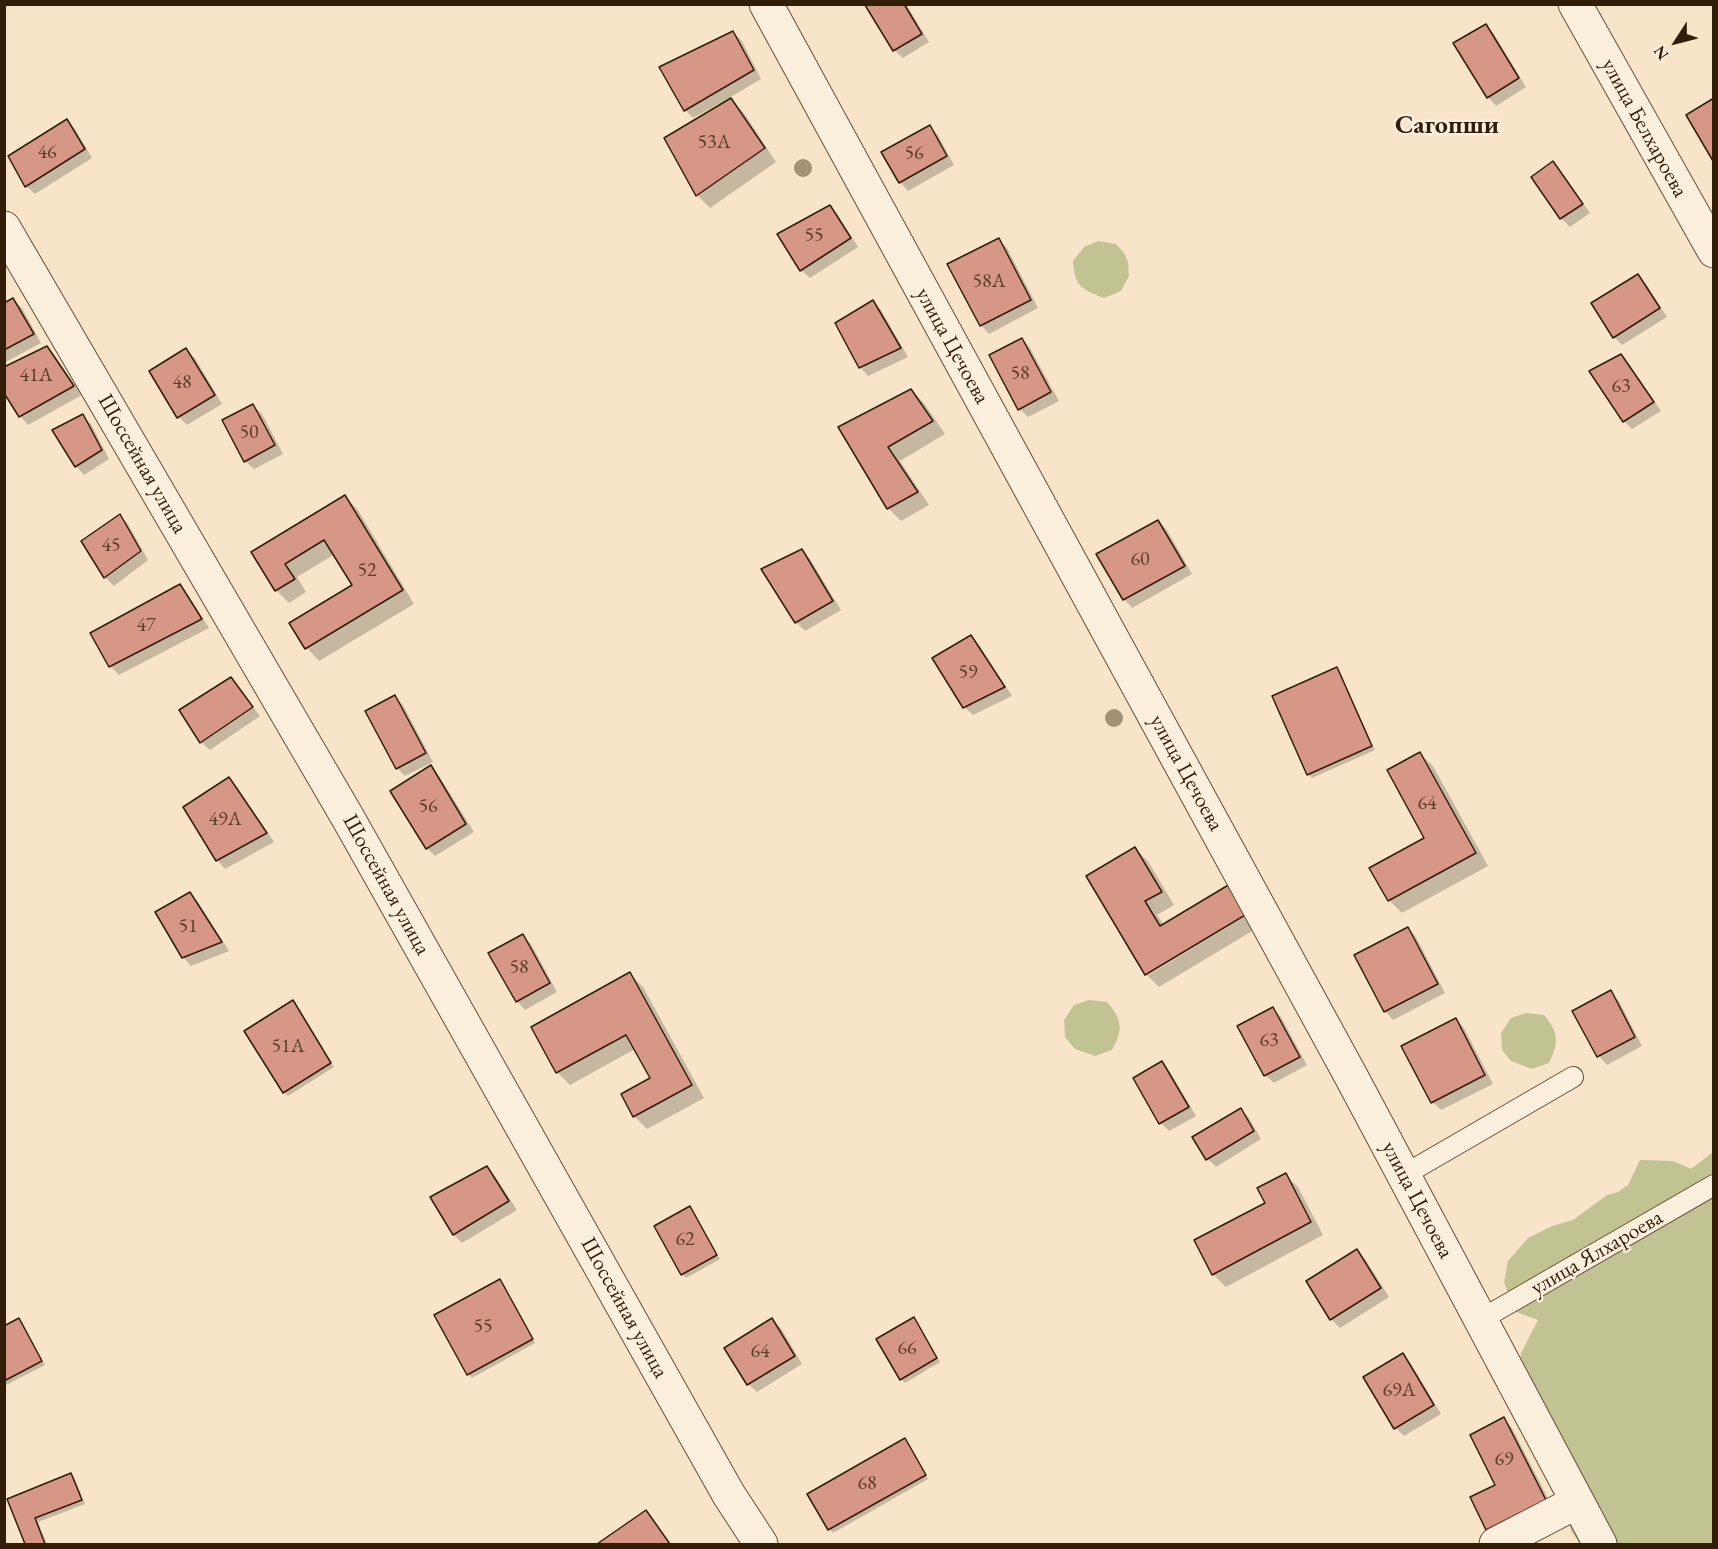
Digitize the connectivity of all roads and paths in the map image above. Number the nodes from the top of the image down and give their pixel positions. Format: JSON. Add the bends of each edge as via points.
{"nodes":[{"id":1,"x":766,"y":4,"type":"edge"},
{"id":2,"x":1575,"y":4,"type":"edge"},
{"id":3,"x":4,"y":228,"type":"edge"},
{"id":4,"x":1713,"y":251,"type":"edge"},
{"id":5,"x":1574,"y":1077,"type":"dead end"},
{"id":6,"x":1404,"y":1175,"type":"junction"},
{"id":7,"x":1713,"y":1185,"type":"edge"},
{"id":8,"x":1480,"y":1320,"type":"junction"},
{"id":9,"x":1577,"y":1502,"type":"junction"},
{"id":10,"x":761,"y":1545,"type":"edge"},
{"id":11,"x":1496,"y":1545,"type":"edge"},
{"id":12,"x":1600,"y":1545,"type":"edge"}],
"edges":[{"from":1,"to":6,"type":"street","name":"улица Цечоева"},
{"from":2,"to":4,"type":"street","name":"улица Белхароева"},
{"from":3,"to":10,"type":"street","name":"Шоссейная улица","via":[[348,818],[729,1495]]},
{"from":5,"to":6,"type":"lane"},
{"from":6,"to":8,"type":"street","name":"улица Цечоева"},
{"from":7,"to":8,"type":"lane","name":"улица Ялхароева"},
{"from":8,"to":9,"type":"street","name":"улица Цечоева"},
{"from":9,"to":11,"type":"street"},
{"from":9,"to":12,"type":"street","name":"улица Цечоева"}]}
